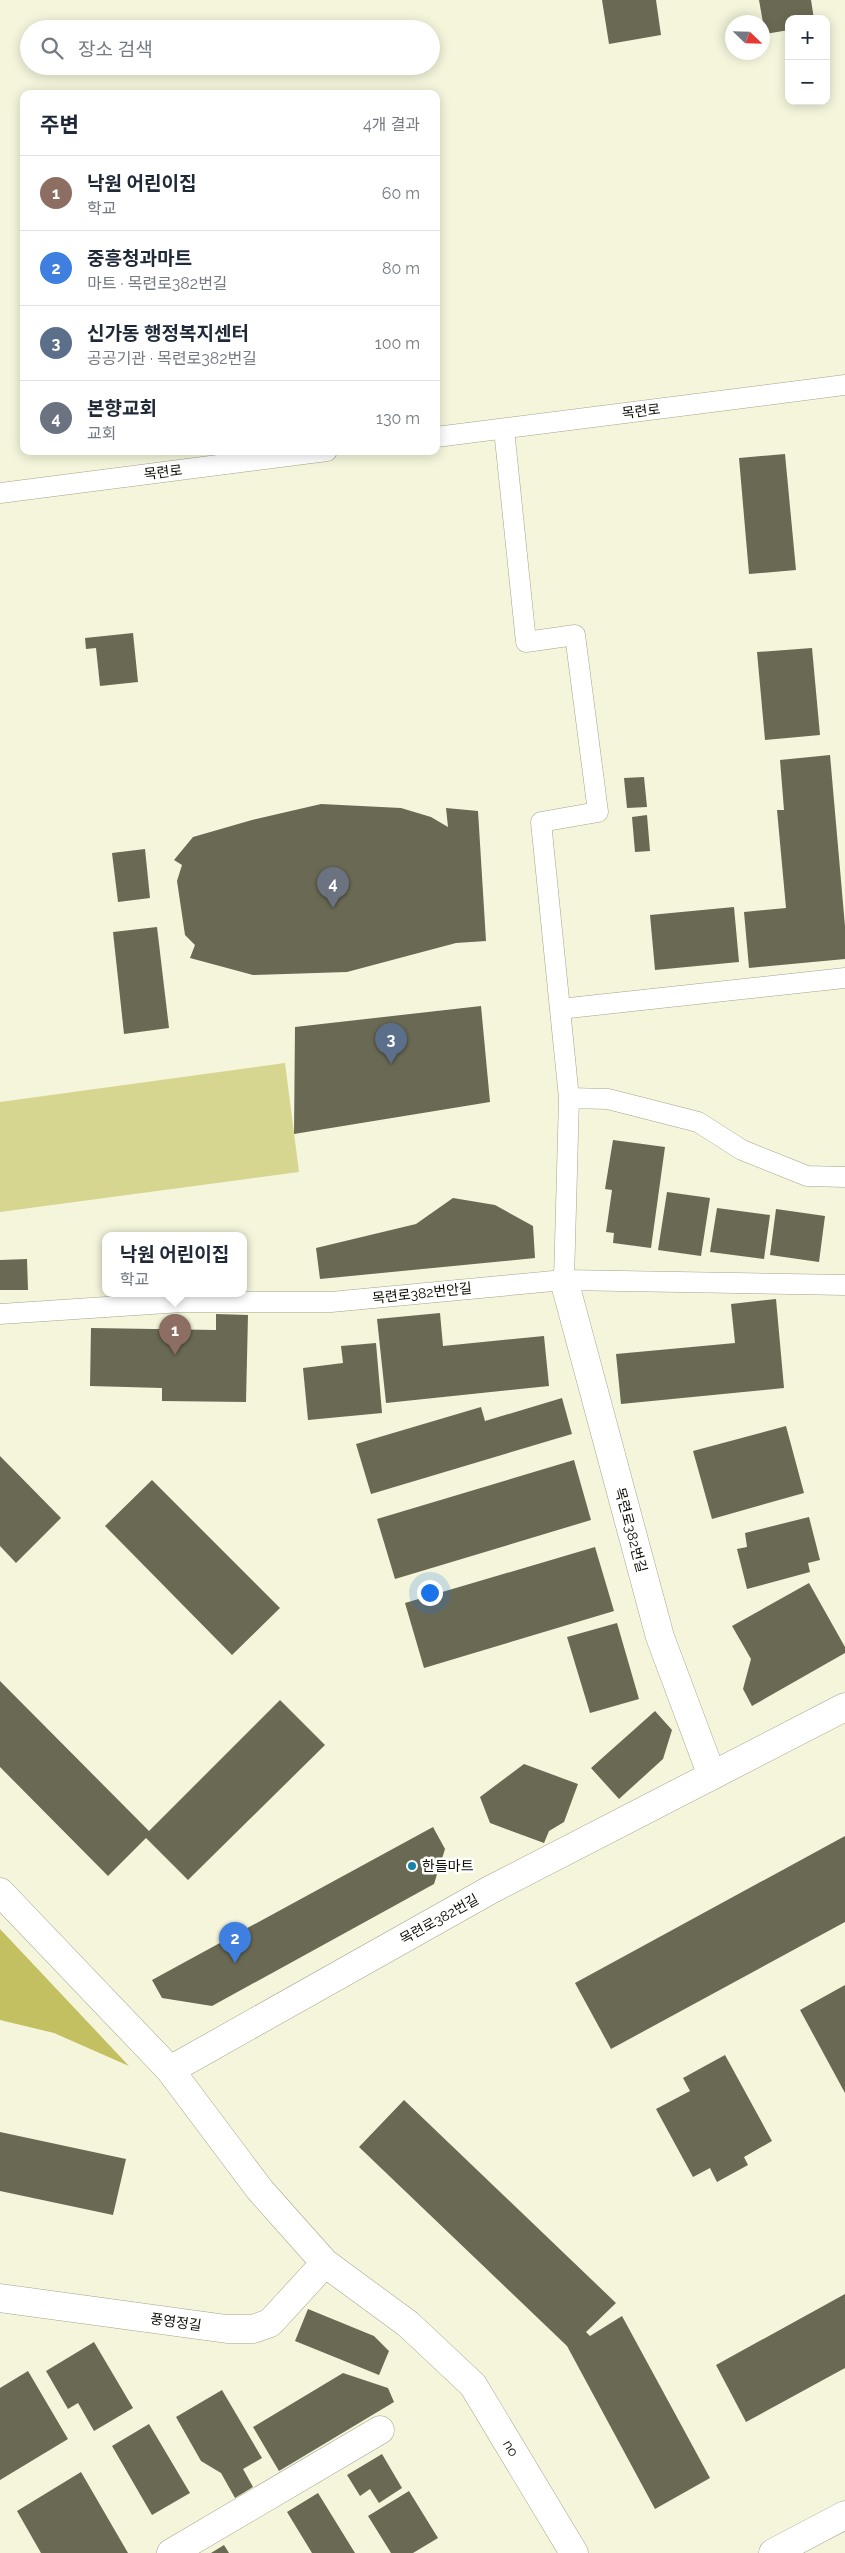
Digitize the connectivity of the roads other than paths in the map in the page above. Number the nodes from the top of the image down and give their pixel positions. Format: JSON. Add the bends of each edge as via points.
{"nodes":[{"id":1,"x":845,"y":385,"type":"edge"},
{"id":2,"x":504,"y":429,"type":"junction"},
{"id":3,"x":440,"y":437,"type":"edge"},
{"id":4,"x":296,"y":455,"type":"edge"},
{"id":5,"x":0,"y":493,"type":"edge"},
{"id":6,"x":845,"y":978,"type":"edge"},
{"id":7,"x":560,"y":1009,"type":"junction"},
{"id":8,"x":569,"y":1098,"type":"junction"},
{"id":9,"x":845,"y":1176,"type":"edge"},
{"id":10,"x":564,"y":1280,"type":"junction"},
{"id":11,"x":845,"y":1285,"type":"edge"},
{"id":12,"x":0,"y":1314,"type":"edge"},
{"id":13,"x":845,"y":1707,"type":"edge"},
{"id":14,"x":712,"y":1776,"type":"junction"},
{"id":15,"x":0,"y":1892,"type":"edge"},
{"id":16,"x":170,"y":2070,"type":"junction"},
{"id":17,"x":325,"y":2263,"type":"junction"},
{"id":18,"x":0,"y":2298,"type":"edge"},
{"id":19,"x":380,"y":2430,"type":"dead end"},
{"id":20,"x":845,"y":2515,"type":"edge"},
{"id":21,"x":171,"y":2553,"type":"edge"},
{"id":22,"x":574,"y":2553,"type":"edge"},
{"id":23,"x":773,"y":2553,"type":"edge"}],
"edges":[{"from":1,"to":2,"type":"lane","name":"목련로"},
{"from":2,"to":3,"type":"lane","name":"목련로"},
{"from":2,"to":7,"type":"lane","via":[[526,642],[575,635],[598,812],[541,822]]},
{"from":4,"to":5,"type":"lane","name":"목련로"},
{"from":6,"to":7,"type":"lane"},
{"from":7,"to":8,"type":"lane"},
{"from":8,"to":9,"type":"lane","via":[[608,1100],[698,1122],[742,1150],[807,1176]]},
{"from":8,"to":10,"type":"lane"},
{"from":10,"to":11,"type":"lane","name":"목련로382번안길"},
{"from":10,"to":12,"type":"lane","name":"목련로382번안길","via":[[331,1302],[182,1302]]},
{"from":10,"to":14,"type":"street","name":"목련로382번길","via":[[660,1637]]},
{"from":13,"to":14,"type":"street","name":"목련로382번길"},
{"from":14,"to":16,"type":"street","name":"목련로382번길","via":[[490,1890]]},
{"from":15,"to":16,"type":"street","name":"no"},
{"from":16,"to":17,"type":"street","name":"no","via":[[260,2190]]},
{"from":17,"to":18,"type":"street","name":"풍영정길","via":[[270,2323],[252,2329],[227,2329]]},
{"from":17,"to":22,"type":"street","name":"no","via":[[408,2324],[473,2386]]},
{"from":19,"to":21,"type":"street"},
{"from":20,"to":23,"type":"street"}]}
